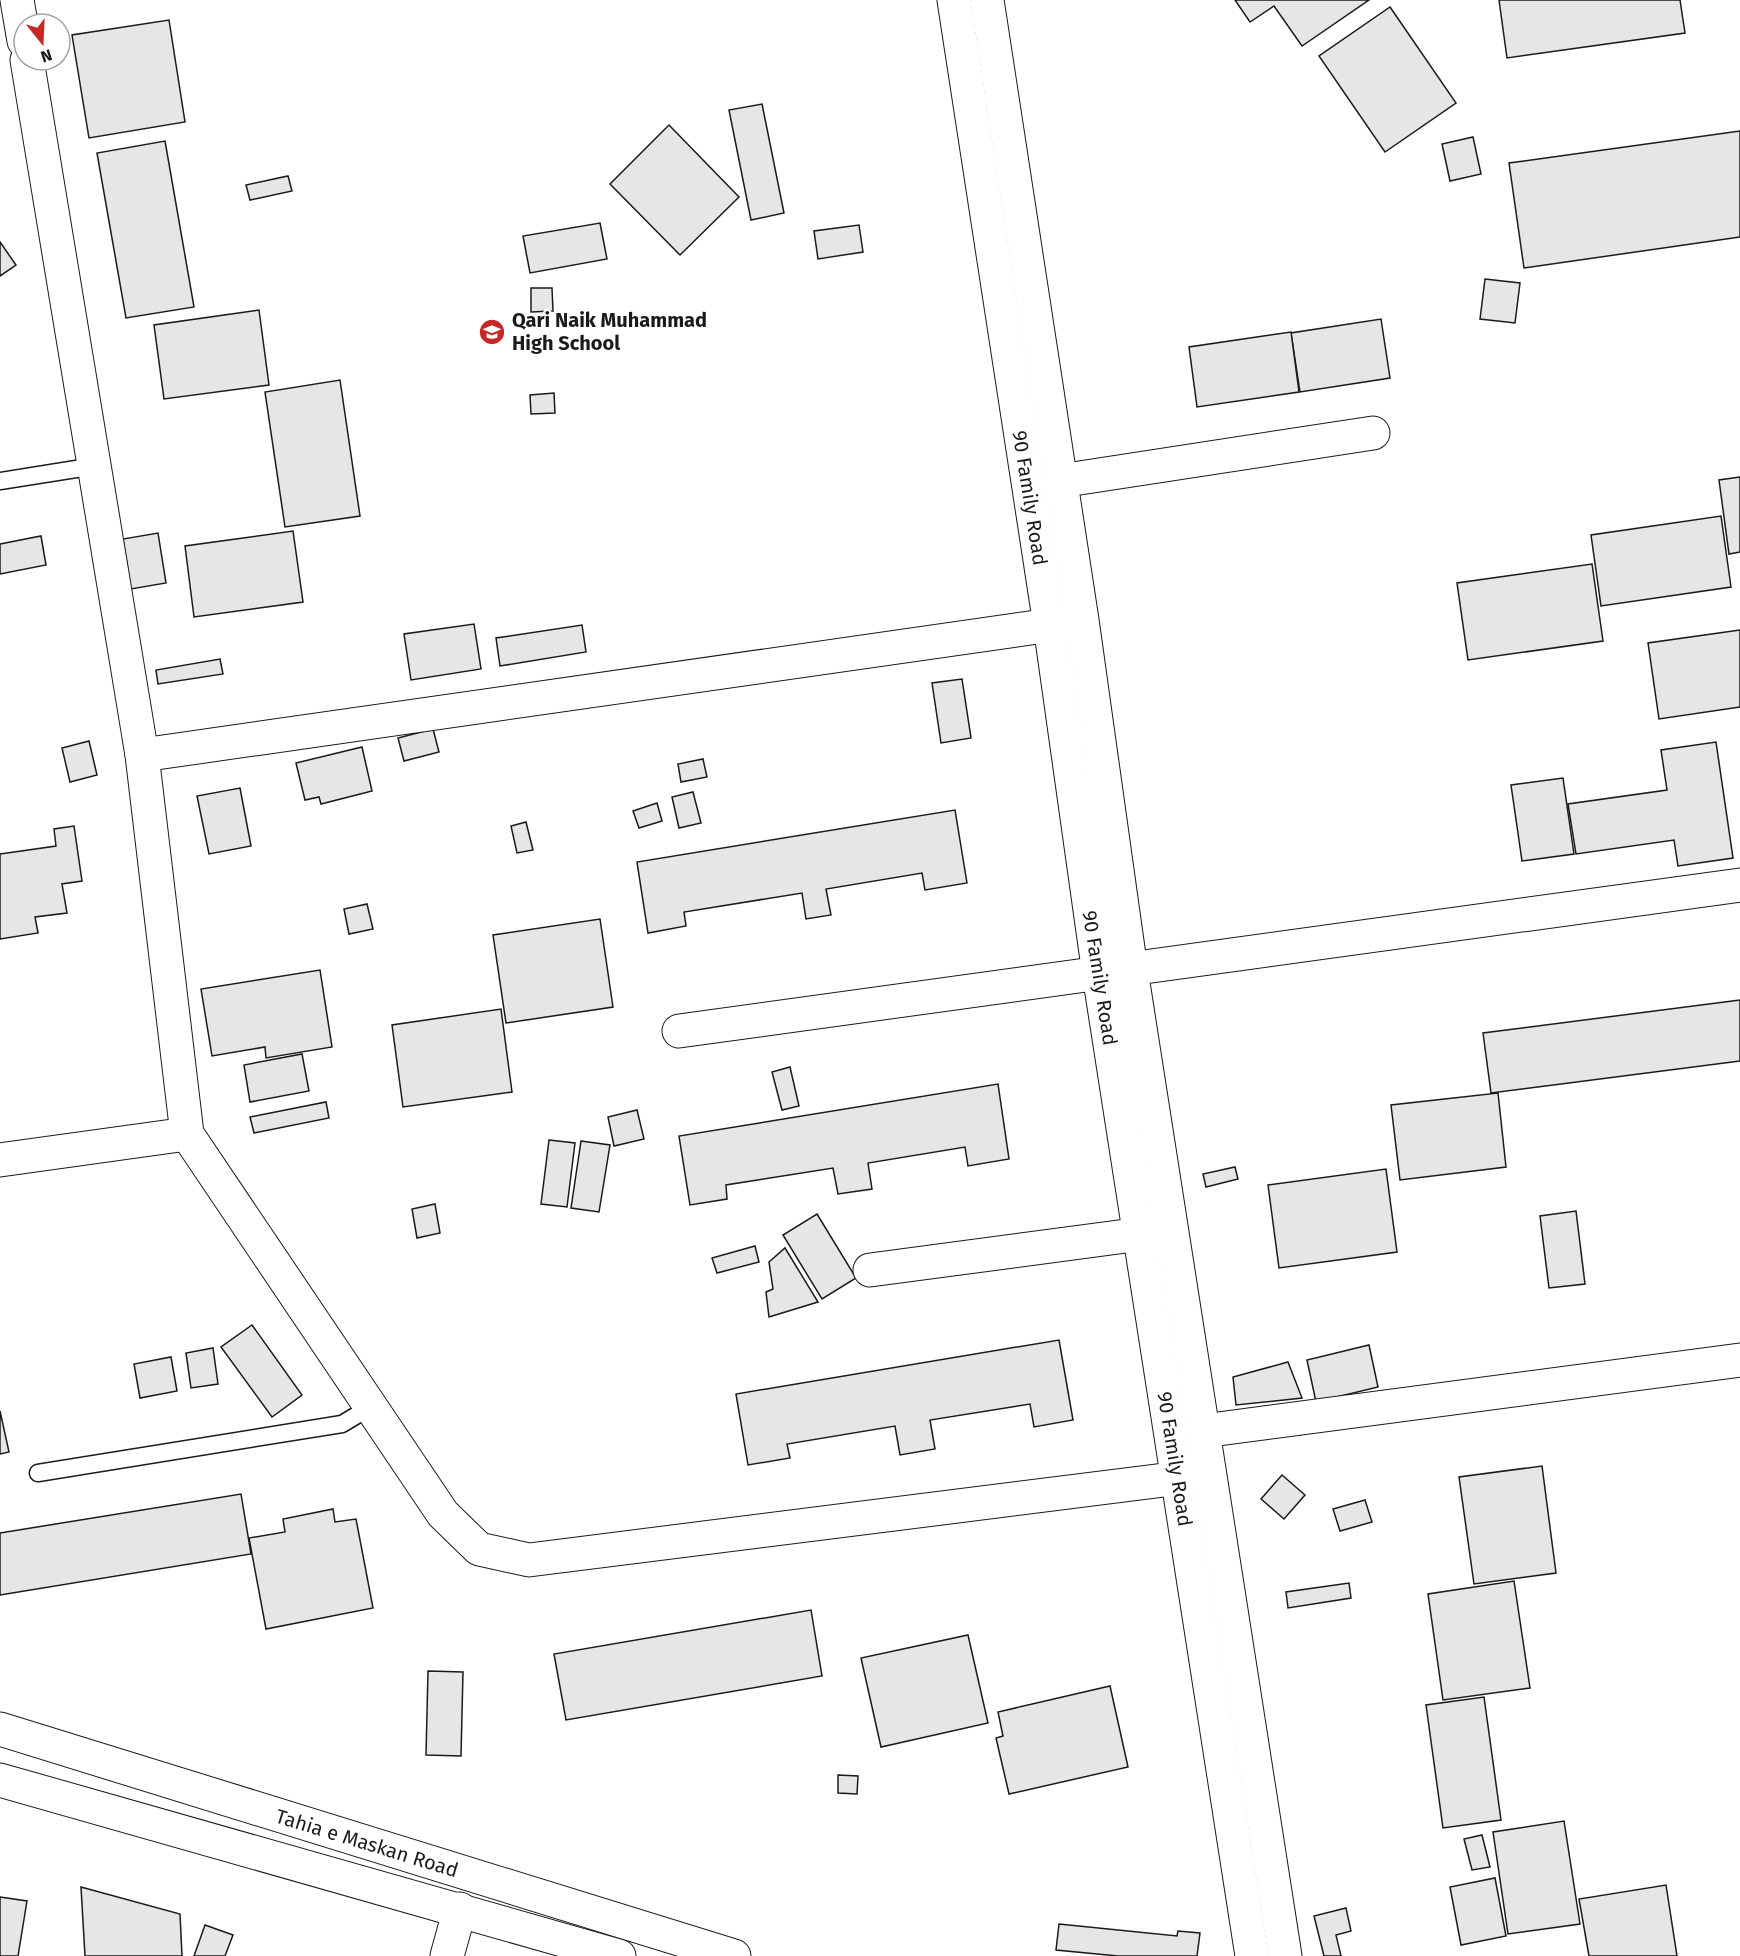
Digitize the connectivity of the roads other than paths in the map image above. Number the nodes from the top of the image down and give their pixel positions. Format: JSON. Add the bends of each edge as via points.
{"nodes":[{"id":1,"x":954,"y":0,"type":"edge"},
{"id":2,"x":987,"y":0,"type":"edge"},
{"id":3,"x":29,"y":72,"type":"edge"},
{"id":4,"x":1372,"y":433,"type":"dead end"},
{"id":5,"x":95,"y":466,"type":"junction"},
{"id":6,"x":0,"y":481,"type":"edge"},
{"id":7,"x":1060,"y":481,"type":"junction"},
{"id":8,"x":1082,"y":620,"type":"junction"},
{"id":9,"x":1050,"y":625,"type":"junction"},
{"id":10,"x":142,"y":755,"type":"junction"},
{"id":11,"x":1740,"y":885,"type":"edge"},
{"id":12,"x":1131,"y":970,"type":"junction"},
{"id":13,"x":1099,"y":974,"type":"junction"},
{"id":14,"x":679,"y":1030,"type":"dead end"},
{"id":15,"x":187,"y":1134,"type":"junction"},
{"id":16,"x":0,"y":1160,"type":"edge"},
{"id":17,"x":1141,"y":1234,"type":"junction"},
{"id":18,"x":870,"y":1270,"type":"dead end"},
{"id":19,"x":1740,"y":1360,"type":"edge"},
{"id":20,"x":372,"y":1406,"type":"junction"},
{"id":21,"x":1203,"y":1431,"type":"junction"},
{"id":22,"x":38,"y":1473,"type":"dead end"},
{"id":23,"x":1209,"y":1474,"type":"junction"},
{"id":24,"x":1177,"y":1479,"type":"junction"},
{"id":25,"x":0,"y":1729,"type":"edge"},
{"id":26,"x":0,"y":1780,"type":"edge"},
{"id":27,"x":460,"y":1910,"type":"junction"},
{"id":28,"x":447,"y":1956,"type":"edge"},
{"id":29,"x":619,"y":1956,"type":"edge"},
{"id":30,"x":734,"y":1956,"type":"edge"},
{"id":31,"x":1252,"y":1956,"type":"edge"},
{"id":32,"x":1285,"y":1956,"type":"edge"}],
"edges":[{"from":1,"to":9,"type":"street","name":"90 Family Road"},
{"from":2,"to":7,"type":"street","name":"90 Family Road"},
{"from":3,"to":5,"type":"street"},
{"from":4,"to":7,"type":"street"},
{"from":5,"to":6,"type":"lane"},
{"from":5,"to":10,"type":"street"},
{"from":7,"to":8,"type":"street","name":"90 Family Road"},
{"from":8,"to":9,"type":"street"},
{"from":8,"to":12,"type":"street","name":"90 Family Road"},
{"from":9,"to":10,"type":"street"},
{"from":9,"to":13,"type":"street","name":"90 Family Road"},
{"from":10,"to":15,"type":"street"},
{"from":11,"to":12,"type":"street"},
{"from":12,"to":13,"type":"street"},
{"from":12,"to":21,"type":"street","name":"90 Family Road"},
{"from":13,"to":14,"type":"street"},
{"from":13,"to":17,"type":"street","name":"90 Family Road"},
{"from":15,"to":16,"type":"street"},
{"from":15,"to":20,"type":"street"},
{"from":17,"to":18,"type":"street"},
{"from":17,"to":24,"type":"street","name":"90 Family Road"},
{"from":19,"to":21,"type":"street"},
{"from":20,"to":22,"type":"lane","via":[[342,1424]]},
{"from":20,"to":24,"type":"street","via":[[443,1514],[479,1550],[529,1560]]},
{"from":21,"to":23,"type":"street","name":"90 Family Road"},
{"from":23,"to":24,"type":"street"},
{"from":23,"to":32,"type":"street","name":"90 Family Road"},
{"from":24,"to":31,"type":"street","name":"90 Family Road"},
{"from":25,"to":30,"type":"street","name":"Tahia e Maskan Road"},
{"from":26,"to":27,"type":"street","name":"Tahia e Maskan Road"},
{"from":27,"to":28,"type":"street"},
{"from":27,"to":29,"type":"street","name":"Tahia e Maskan Road"}]}
